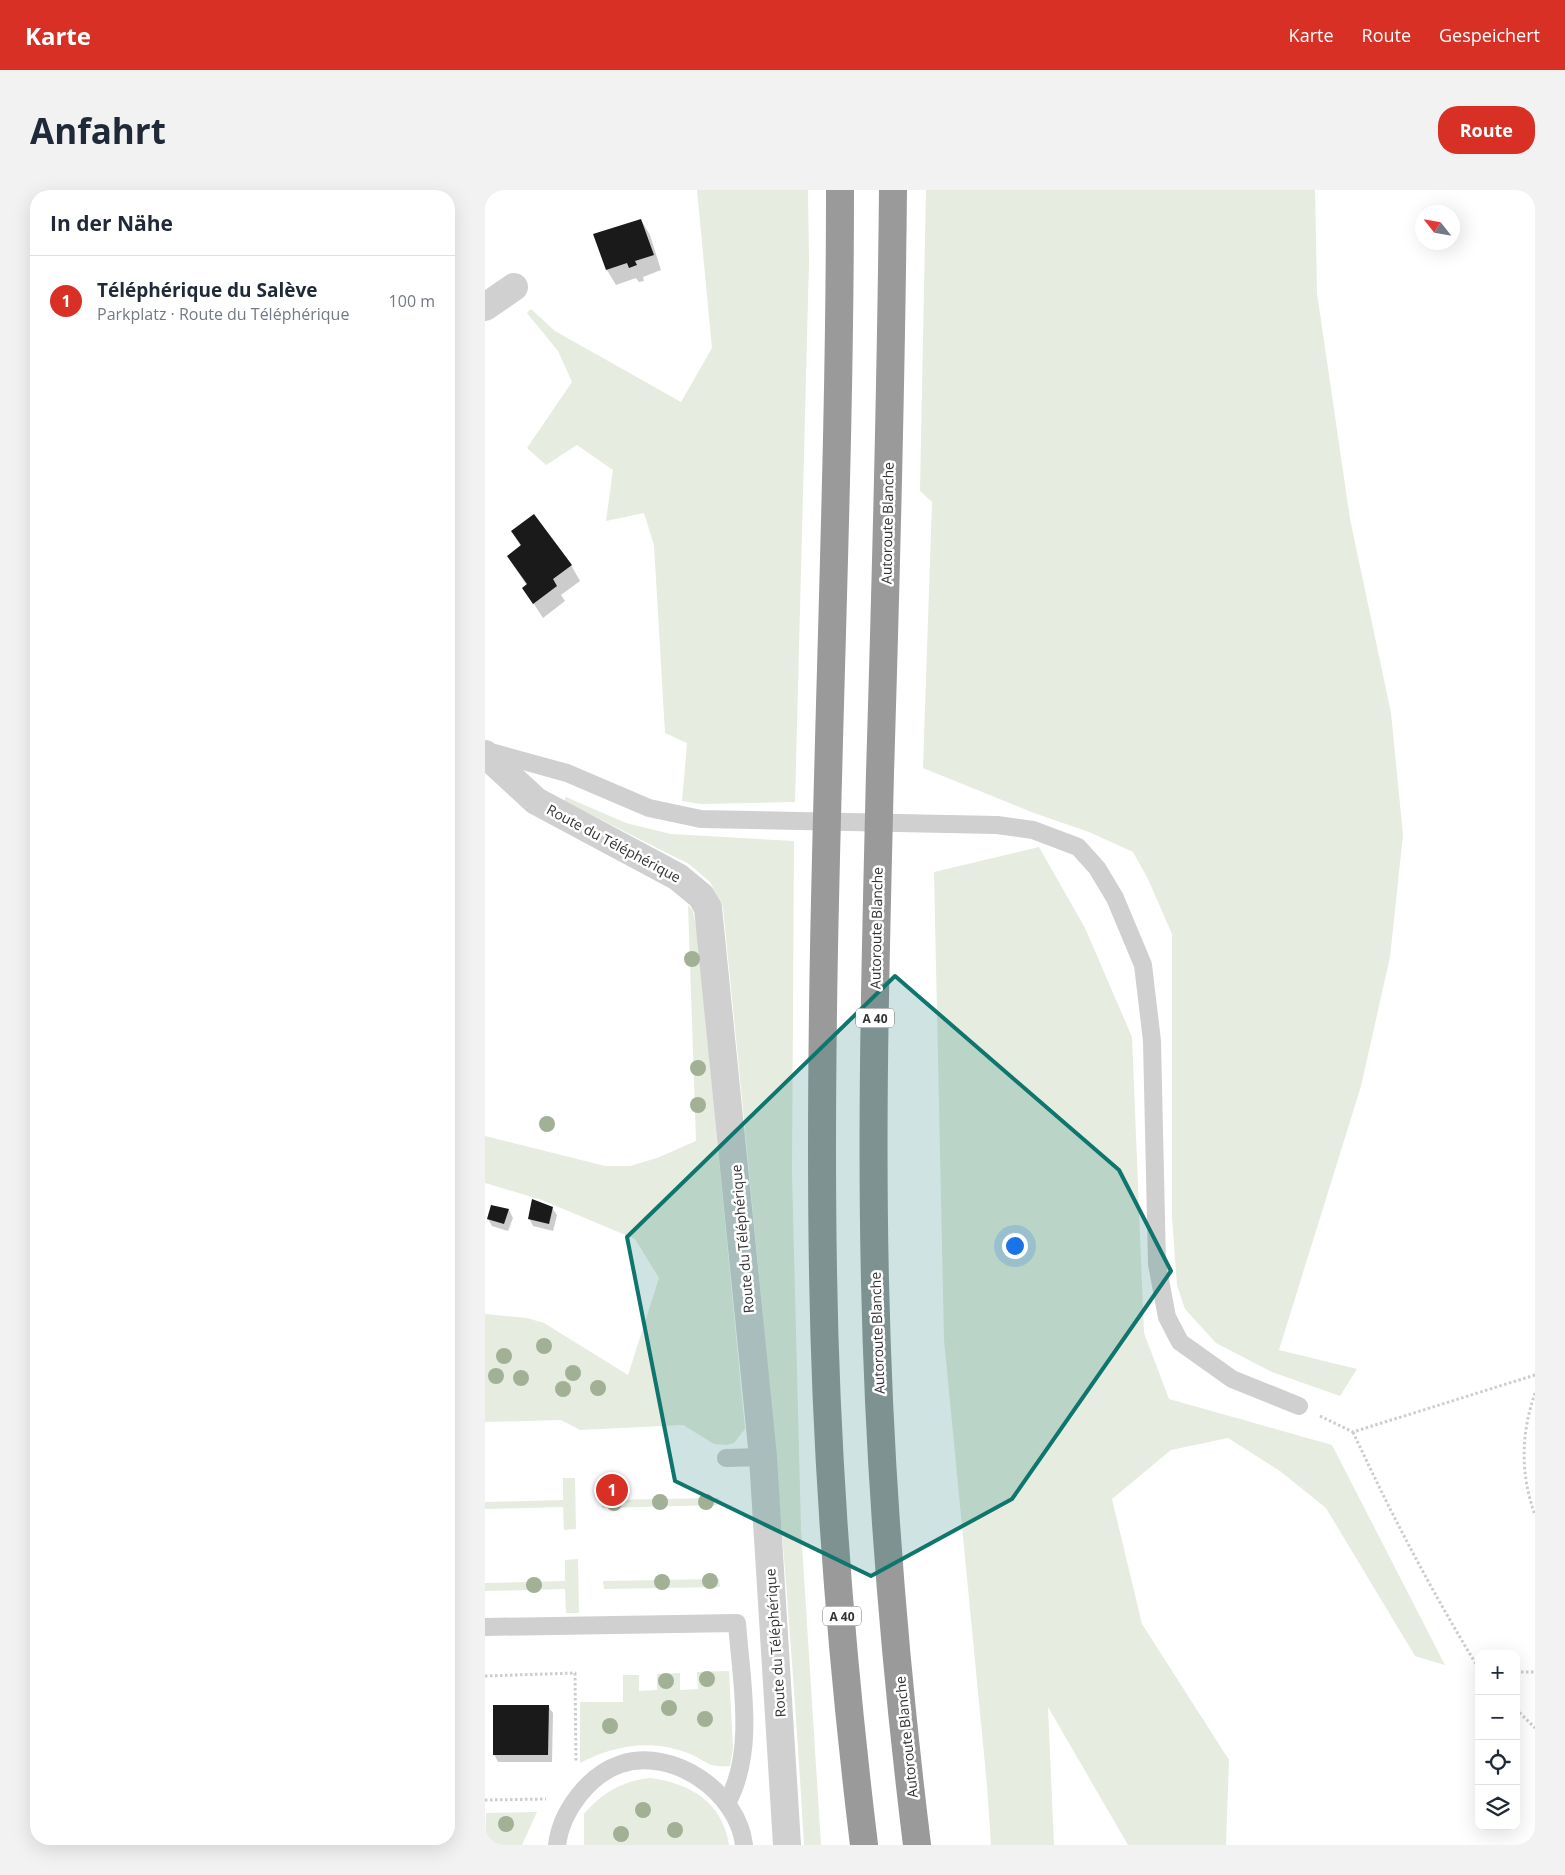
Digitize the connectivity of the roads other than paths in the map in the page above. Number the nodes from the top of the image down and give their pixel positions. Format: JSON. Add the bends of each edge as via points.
{"nodes":[{"id":1,"x":840,"y":190,"type":"edge"},
{"id":2,"x":893,"y":190,"type":"edge"},
{"id":3,"x":514,"y":287,"type":"dead end"},
{"id":4,"x":485,"y":307,"type":"edge"},
{"id":5,"x":485,"y":752,"type":"edge"},
{"id":6,"x":1299,"y":1406,"type":"road end"},
{"id":7,"x":763,"y":1457,"type":"junction"},
{"id":8,"x":726,"y":1458,"type":"dead end"},
{"id":9,"x":485,"y":1627,"type":"edge"},
{"id":10,"x":857,"y":1786,"type":"junction"},
{"id":11,"x":727,"y":1803,"type":"junction"},
{"id":12,"x":557,"y":1845,"type":"edge"},
{"id":13,"x":745,"y":1845,"type":"edge"},
{"id":14,"x":787,"y":1845,"type":"edge"},
{"id":15,"x":859,"y":1845,"type":"edge"},
{"id":16,"x":864,"y":1845,"type":"edge"},
{"id":17,"x":917,"y":1845,"type":"edge"}],
"edges":[{"from":1,"to":10,"type":"highway","number":"A 40","via":[[823,970],[823,1267],[829,1446]]},
{"from":2,"to":17,"type":"highway","name":"Autoroute Blanche","number":"A 40","via":[[875,986],[875,1283],[892,1588]]},
{"from":3,"to":4,"type":"street"},
{"from":5,"to":6,"type":"lane","via":[[567,773],[649,808],[701,819],[997,825],[1033,830],[1078,847],[1097,868],[1115,898],[1143,965],[1151,1040],[1157,1264],[1167,1317],[1180,1342],[1210,1365],[1231,1379]]},
{"from":5,"to":7,"type":"street","name":"Route du Téléphérique","via":[[536,801],[678,877],[701,896],[709,908]]},
{"from":7,"to":8,"type":"lane"},
{"from":7,"to":14,"type":"street","name":"Route du Téléphérique"},
{"from":9,"to":11,"type":"lane","via":[[737,1623],[744,1750],[737,1781]]},
{"from":10,"to":15,"type":"highway"},
{"from":10,"to":16,"type":"highway","number":"A 40"},
{"from":11,"to":12,"type":"lane","via":[[711,1787],[672,1766],[647,1761],[621,1764],[608,1770],[577,1798],[563,1822]]},
{"from":11,"to":13,"type":"lane"}]}
